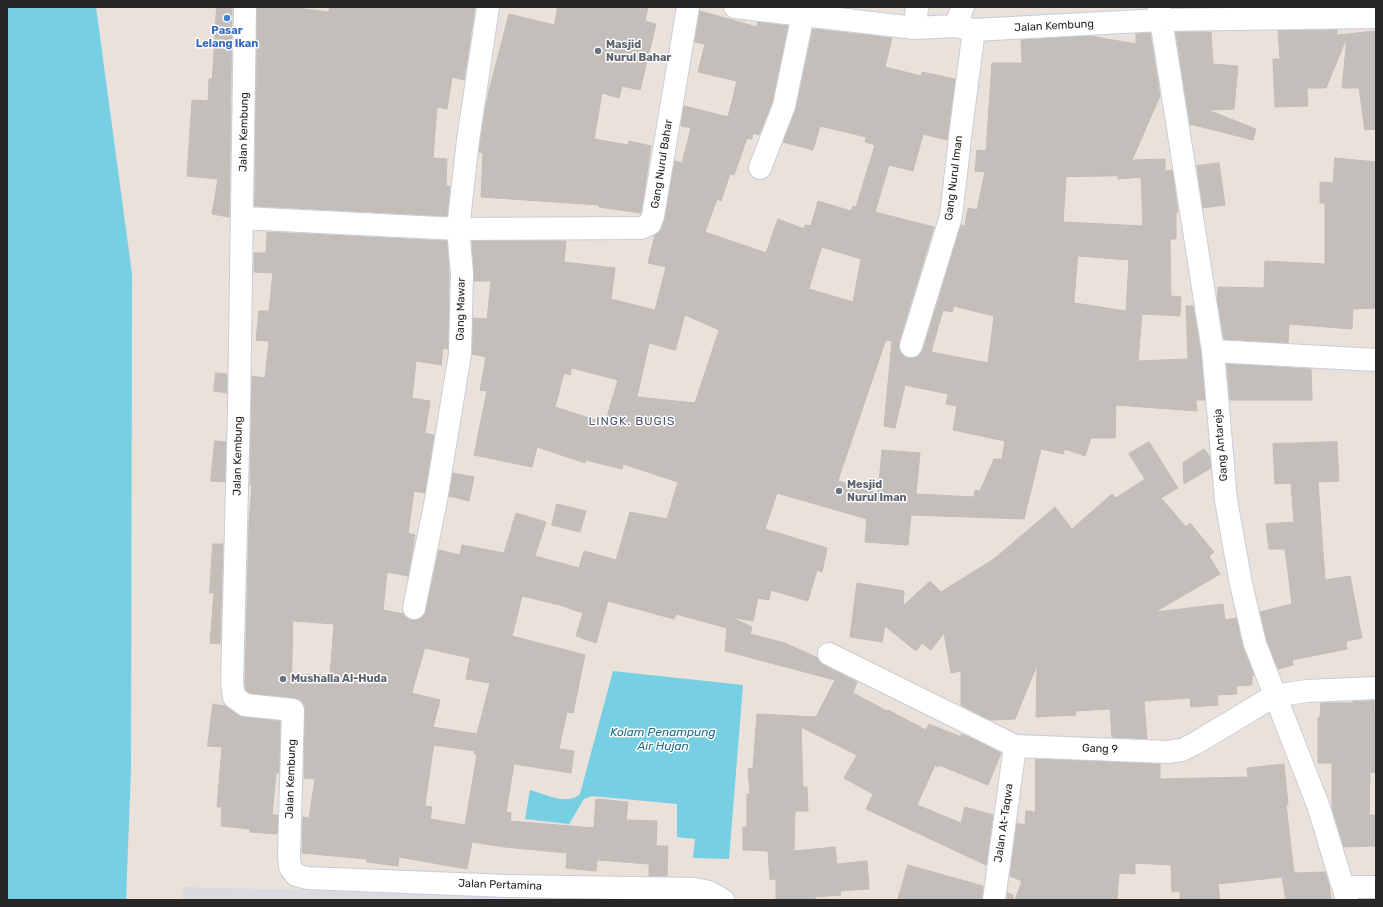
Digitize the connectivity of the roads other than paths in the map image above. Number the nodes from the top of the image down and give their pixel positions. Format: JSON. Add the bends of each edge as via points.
{"nodes":[{"id":1,"x":245,"y":7,"type":"edge"},
{"id":2,"x":488,"y":7,"type":"edge"},
{"id":3,"x":688,"y":7,"type":"edge"},
{"id":4,"x":735,"y":7,"type":"edge"},
{"id":5,"x":803,"y":14,"type":"junction"},
{"id":6,"x":1159,"y":14,"type":"edge"},
{"id":7,"x":916,"y":17,"type":"edge"},
{"id":8,"x":1376,"y":17,"type":"edge"},
{"id":9,"x":964,"y":21,"type":"edge"},
{"id":10,"x":760,"y":168,"type":"dead end"},
{"id":11,"x":243,"y":218,"type":"junction"},
{"id":12,"x":458,"y":229,"type":"junction"},
{"id":13,"x":911,"y":346,"type":"dead end"},
{"id":14,"x":1213,"y":350,"type":"junction"},
{"id":15,"x":1376,"y":360,"type":"edge"},
{"id":16,"x":414,"y":608,"type":"dead end"},
{"id":17,"x":830,"y":654,"type":"dead end"},
{"id":18,"x":1376,"y":688,"type":"edge"},
{"id":19,"x":1274,"y":696,"type":"junction"},
{"id":20,"x":1015,"y":746,"type":"junction"},
{"id":21,"x":289,"y":856,"type":"joint"},
{"id":22,"x":1376,"y":887,"type":"edge"},
{"id":23,"x":1345,"y":893,"type":"edge"},
{"id":24,"x":723,"y":900,"type":"edge"},
{"id":25,"x":994,"y":900,"type":"edge"}],
"edges":[{"from":1,"to":11,"type":"street","name":"Jalan Kembung"},
{"from":2,"to":12,"type":"street","name":"Gang Mawar","via":[[468,140]]},
{"from":3,"to":12,"type":"street","name":"Gang Nurul Bahar","via":[[650,224],[641,228]]},
{"from":4,"to":5,"type":"street","name":"Jalan Kembung"},
{"from":5,"to":7,"type":"street","name":"Jalan Kembung"},
{"from":5,"to":10,"type":"street","via":[[784,106]]},
{"from":6,"to":8,"type":"street","name":"Jalan Kembung"},
{"from":6,"to":9,"type":"street","name":"Jalan Kembung"},
{"from":6,"to":14,"type":"street","name":"Gang Antareja"},
{"from":7,"to":9,"type":"street","name":"Jalan Kembung"},
{"from":9,"to":13,"type":"street","name":"Gang Nurul Iman","via":[[962,121],[951,216]]},
{"from":11,"to":12,"type":"street"},
{"from":11,"to":21,"type":"street","name":"Jalan Kembung","via":[[232,683],[234,697],[245,705],[293,710]]},
{"from":12,"to":16,"type":"street","name":"Gang Mawar","via":[[462,273],[460,354],[436,500]]},
{"from":14,"to":15,"type":"street"},
{"from":14,"to":19,"type":"street","name":"Gang Antareja","via":[[1226,500],[1255,644]]},
{"from":17,"to":20,"type":"street","name":"Gang 9"},
{"from":18,"to":19,"type":"street","name":"Gang 9","via":[[1307,691]]},
{"from":19,"to":20,"type":"street","name":"Gang 9","via":[[1182,750],[1168,752]]},
{"from":19,"to":23,"type":"street","name":"Gang Antareja","via":[[1318,805]]},
{"from":20,"to":25,"type":"street","name":"Jalan At-Taqwa"},
{"from":21,"to":24,"type":"street","name":"Jalan Pertamina","via":[[290,866],[296,875],[307,878],[507,886],[694,889],[709,892]]},
{"from":22,"to":23,"type":"street"}]}
